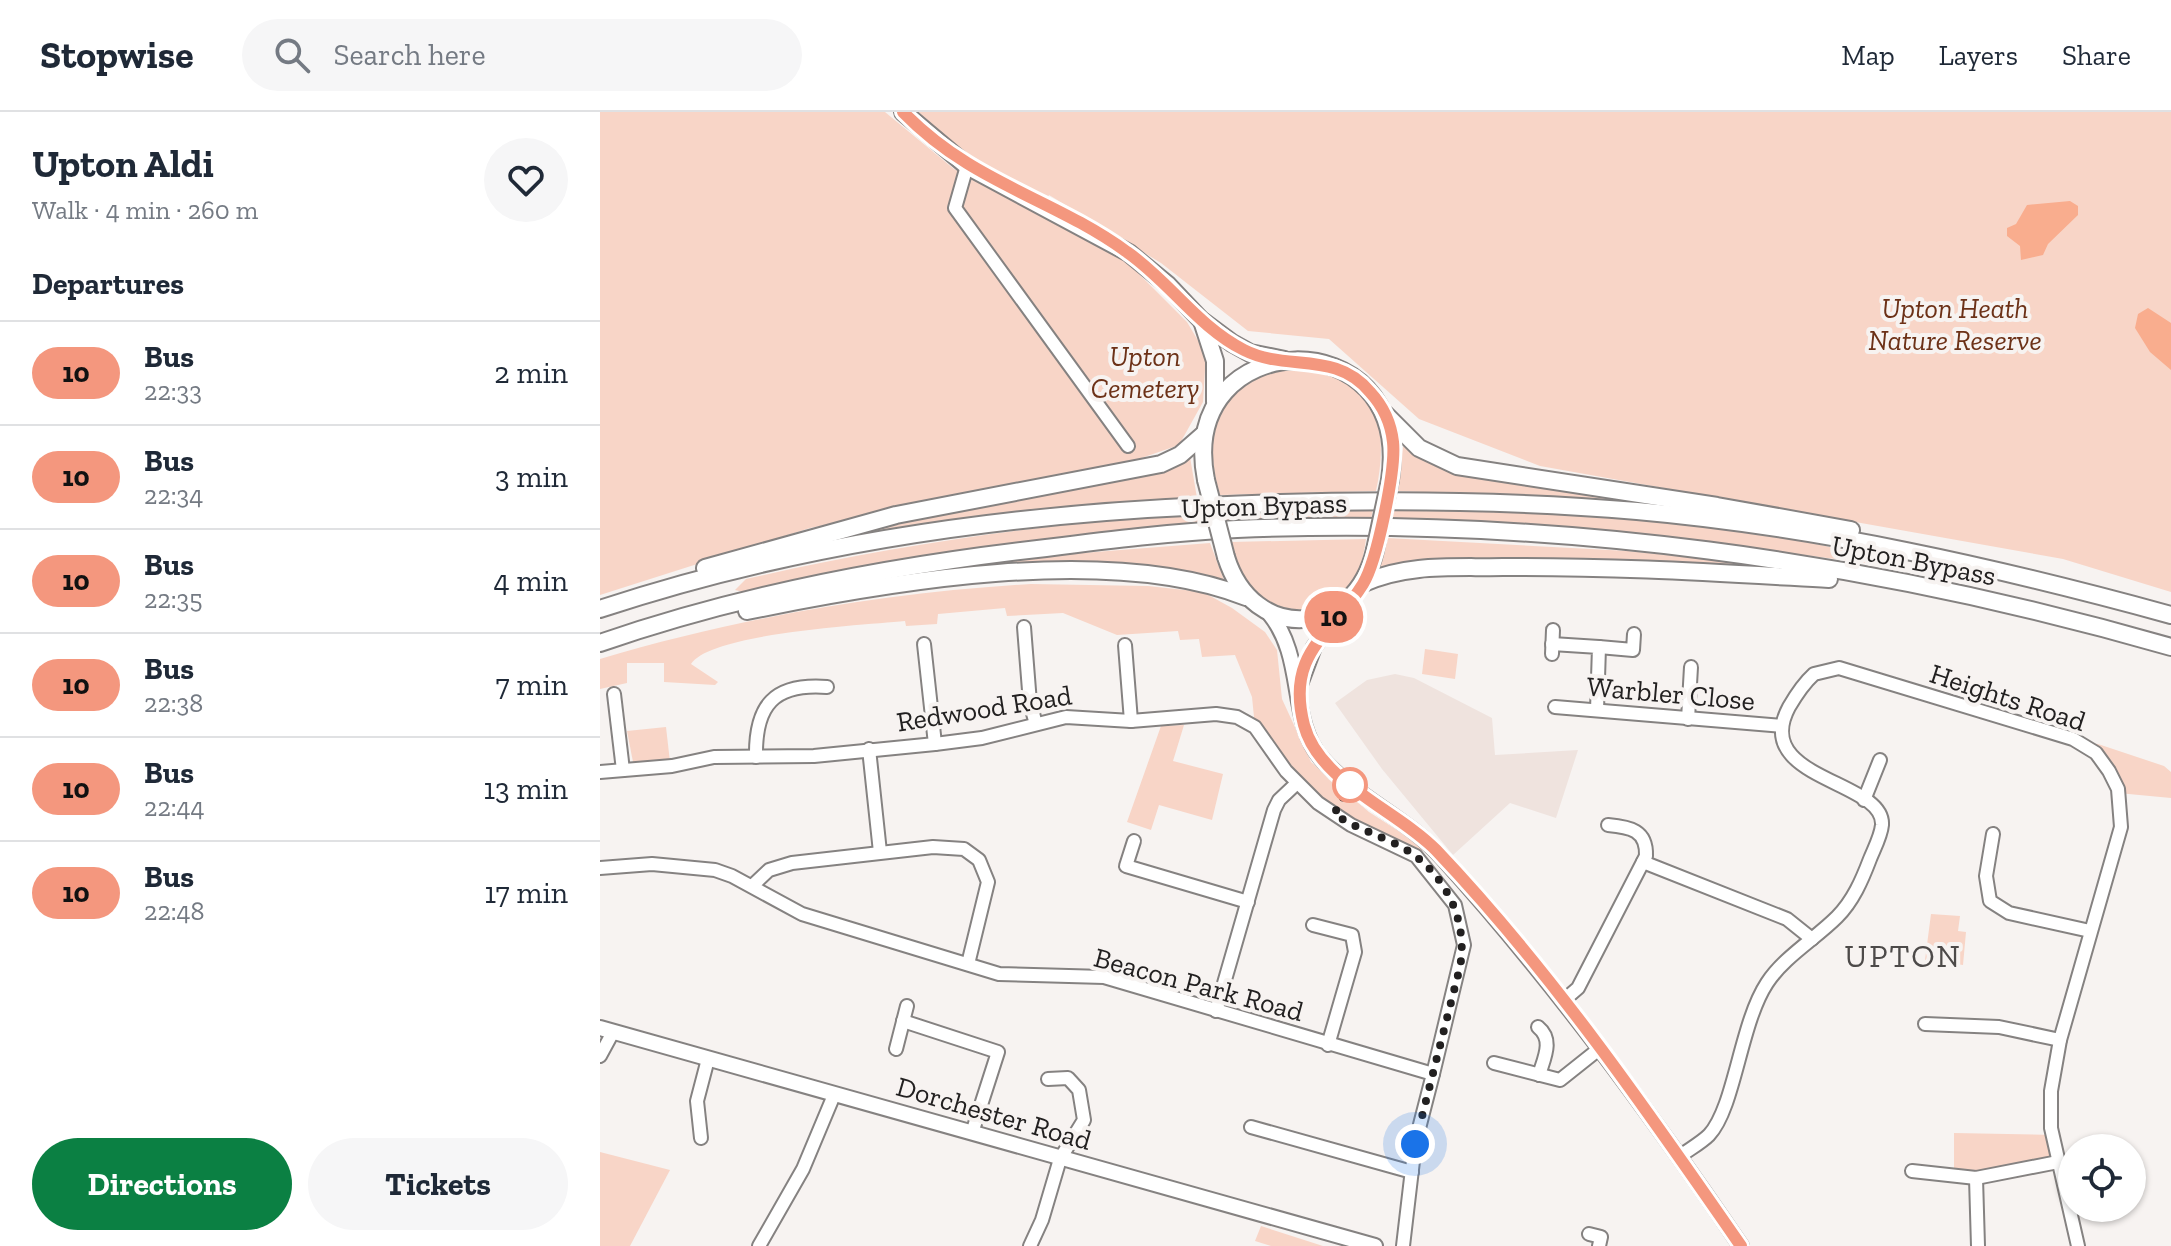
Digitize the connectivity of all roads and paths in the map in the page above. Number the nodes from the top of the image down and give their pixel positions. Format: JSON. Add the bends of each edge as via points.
{"nodes":[{"id":1,"x":903,"y":112,"type":"edge"},
{"id":2,"x":967,"y":166,"type":"junction"},
{"id":3,"x":1201,"y":320,"type":"junction"},
{"id":4,"x":1285,"y":360,"type":"junction"},
{"id":5,"x":1215,"y":402,"type":"junction"},
{"id":6,"x":1385,"y":414,"type":"junction"},
{"id":7,"x":1204,"y":434,"type":"junction"},
{"id":8,"x":1128,"y":446,"type":"dead end"},
{"id":9,"x":1991,"y":569,"type":"junction"},
{"id":10,"x":1364,"y":583,"type":"junction"},
{"id":11,"x":1954,"y":592,"type":"junction"},
{"id":12,"x":1246,"y":597,"type":"junction"},
{"id":13,"x":634,"y":598,"type":"junction"},
{"id":14,"x":1346,"y":604,"type":"junction"},
{"id":15,"x":600,"y":609,"type":"edge"},
{"id":16,"x":1269,"y":613,"type":"junction"},
{"id":17,"x":2171,"y":615,"type":"edge"},
{"id":18,"x":1024,"y":627,"type":"dead end"},
{"id":19,"x":1553,"y":630,"type":"dead end"},
{"id":20,"x":1634,"y":634,"type":"dead end"},
{"id":21,"x":606,"y":641,"type":"edge"},
{"id":22,"x":924,"y":644,"type":"dead end"},
{"id":23,"x":1125,"y":645,"type":"dead end"},
{"id":24,"x":1599,"y":647,"type":"junction"},
{"id":25,"x":2171,"y":647,"type":"edge"},
{"id":26,"x":1691,"y":667,"type":"dead end"},
{"id":27,"x":827,"y":687,"type":"dead end"},
{"id":28,"x":1299,"y":687,"type":"junction"},
{"id":29,"x":614,"y":694,"type":"dead end"},
{"id":30,"x":1555,"y":707,"type":"dead end"},
{"id":31,"x":1597,"y":710,"type":"junction"},
{"id":32,"x":1688,"y":719,"type":"junction"},
{"id":33,"x":1131,"y":721,"type":"junction"},
{"id":34,"x":1036,"y":724,"type":"junction"},
{"id":35,"x":1782,"y":726,"type":"junction"},
{"id":36,"x":935,"y":744,"type":"junction"},
{"id":37,"x":869,"y":749,"type":"junction"},
{"id":38,"x":756,"y":757,"type":"junction"},
{"id":39,"x":1880,"y":760,"type":"dead end"},
{"id":40,"x":623,"y":770,"type":"junction"},
{"id":41,"x":600,"y":772,"type":"edge"},
{"id":42,"x":1297,"y":783,"type":"junction"},
{"id":43,"x":1864,"y":800,"type":"junction"},
{"id":44,"x":1608,"y":825,"type":"dead end"},
{"id":45,"x":1993,"y":834,"type":"dead end"},
{"id":46,"x":1134,"y":841,"type":"dead end"},
{"id":47,"x":880,"y":852,"type":"junction"},
{"id":48,"x":1643,"y":862,"type":"junction"},
{"id":49,"x":600,"y":868,"type":"edge"},
{"id":50,"x":752,"y":886,"type":"junction"},
{"id":51,"x":1248,"y":902,"type":"junction"},
{"id":52,"x":1313,"y":925,"type":"dead end"},
{"id":53,"x":2090,"y":931,"type":"junction"},
{"id":54,"x":1812,"y":939,"type":"junction"},
{"id":55,"x":968,"y":964,"type":"junction"},
{"id":56,"x":1563,"y":1001,"type":"junction"},
{"id":57,"x":907,"y":1006,"type":"dead end"},
{"id":58,"x":1216,"y":1011,"type":"junction"},
{"id":59,"x":903,"y":1021,"type":"junction"},
{"id":60,"x":1925,"y":1024,"type":"dead end"},
{"id":61,"x":1538,"y":1027,"type":"dead end"},
{"id":62,"x":607,"y":1030,"type":"edge"},
{"id":63,"x":2060,"y":1040,"type":"junction"},
{"id":64,"x":1328,"y":1045,"type":"junction"},
{"id":65,"x":896,"y":1049,"type":"dead end"},
{"id":66,"x":1599,"y":1049,"type":"junction"},
{"id":67,"x":600,"y":1056,"type":"edge"},
{"id":68,"x":708,"y":1059,"type":"junction"},
{"id":69,"x":1494,"y":1063,"type":"dead end"},
{"id":70,"x":1433,"y":1074,"type":"junction"},
{"id":71,"x":1539,"y":1075,"type":"junction"},
{"id":72,"x":1048,"y":1079,"type":"dead end"},
{"id":73,"x":834,"y":1095,"type":"junction"},
{"id":74,"x":1251,"y":1127,"type":"dead end"},
{"id":75,"x":972,"y":1133,"type":"junction"},
{"id":76,"x":701,"y":1138,"type":"dead end"},
{"id":77,"x":1679,"y":1157,"type":"junction"},
{"id":78,"x":1060,"y":1159,"type":"junction"},
{"id":79,"x":2058,"y":1162,"type":"joint"},
{"id":80,"x":1912,"y":1171,"type":"dead end"},
{"id":81,"x":1412,"y":1172,"type":"junction"},
{"id":82,"x":1976,"y":1178,"type":"junction"},
{"id":83,"x":2072,"y":1222,"type":"edge"},
{"id":84,"x":1589,"y":1234,"type":"dead end"},
{"id":85,"x":1336,"y":1241,"type":"edge"},
{"id":86,"x":759,"y":1246,"type":"edge"},
{"id":87,"x":1030,"y":1246,"type":"edge"},
{"id":88,"x":1375,"y":1246,"type":"edge"},
{"id":89,"x":1403,"y":1246,"type":"edge"},
{"id":90,"x":1599,"y":1246,"type":"edge"},
{"id":91,"x":1741,"y":1246,"type":"edge"},
{"id":92,"x":1978,"y":1246,"type":"edge"},
{"id":93,"x":2078,"y":1246,"type":"edge"}],
"edges":[{"from":1,"to":2,"type":"highway"},
{"from":2,"to":3,"type":"highway","via":[[1106,237],[1158,276]]},
{"from":2,"to":8,"type":"street","via":[[955,208]]},
{"from":3,"to":4,"type":"highway","via":[[1250,353]]},
{"from":3,"to":5,"type":"highway","via":[[1212,348]]},
{"from":4,"to":5,"type":"highway","via":[[1247,372]]},
{"from":4,"to":6,"type":"highway","via":[[1320,362],[1345,371],[1371,393]]},
{"from":5,"to":7,"type":"highway"},
{"from":6,"to":9,"type":"highway","via":[[1419,448],[1457,466],[1836,527]]},
{"from":6,"to":10,"type":"highway","bridge":true,"via":[[1393,444],[1390,480]]},
{"from":7,"to":12,"type":"highway","bridge":true,"via":[[1206,480],[1226,557]]},
{"from":7,"to":13,"type":"highway","via":[[1161,464],[842,528],[733,559]]},
{"from":9,"to":13,"type":"highway","name":"Upton Bypass","via":[[1798,532],[1638,511],[1461,502],[1282,502],[962,526],[767,563]]},
{"from":9,"to":17,"type":"highway","name":"Upton Bypass"},
{"from":10,"to":11,"type":"highway","via":[[1411,568],[1605,566]]},
{"from":10,"to":14,"type":"highway"},
{"from":11,"to":21,"type":"highway","name":"Upton Bypass","via":[[1768,559],[1558,536],[1356,527],[1233,529],[919,564],[813,584]]},
{"from":11,"to":25,"type":"highway","name":"Upton Bypass"},
{"from":12,"to":16,"type":"highway"},
{"from":12,"to":21,"type":"highway","via":[[1205,582],[1156,575],[978,575],[835,594]]},
{"from":13,"to":15,"type":"highway","name":"Upton Bypass"},
{"from":14,"to":16,"type":"highway","via":[[1307,619]]},
{"from":14,"to":28,"type":"main road","via":[[1314,647]]},
{"from":16,"to":28,"type":"main road","via":[[1287,640]]},
{"from":18,"to":34,"type":"street"},
{"from":19,"to":24,"type":"street","via":[[1552,649]]},
{"from":20,"to":24,"type":"street","via":[[1633,650]]},
{"from":22,"to":36,"type":"street"},
{"from":23,"to":33,"type":"street"},
{"from":24,"to":31,"type":"street"},
{"from":26,"to":32,"type":"street"},
{"from":27,"to":38,"type":"street","via":[[798,686],[771,699],[759,718]]},
{"from":28,"to":56,"type":"main road","via":[[1305,730],[1323,760],[1422,836]]},
{"from":29,"to":40,"type":"street"},
{"from":30,"to":31,"type":"street","name":"Warbler Close"},
{"from":31,"to":32,"type":"street","name":"Warbler Close"},
{"from":32,"to":35,"type":"street","name":"Warbler Close"},
{"from":33,"to":34,"type":"street","name":"Redwood Road","via":[[1082,715]]},
{"from":33,"to":42,"type":"street","name":"Redwood Road","via":[[1237,717],[1255,727]]},
{"from":34,"to":36,"type":"street","name":"Redwood Road"},
{"from":35,"to":43,"type":"street","via":[[1786,748],[1795,760]]},
{"from":35,"to":53,"type":"street","name":"Heights Road","via":[[1807,680],[1833,668],[2073,739],[2096,753],[2118,789],[2121,827]]},
{"from":36,"to":37,"type":"street","name":"Redwood Road"},
{"from":37,"to":38,"type":"street","name":"Redwood Road"},
{"from":37,"to":47,"type":"street"},
{"from":38,"to":40,"type":"street","name":"Redwood Road","via":[[714,757]]},
{"from":39,"to":43,"type":"street"},
{"from":40,"to":41,"type":"street","name":"Redwood Road"},
{"from":42,"to":51,"type":"street","via":[[1274,810]]},
{"from":42,"to":70,"type":"street","name":"Redwood Road","via":[[1351,825],[1416,856],[1458,911],[1462,954]]},
{"from":43,"to":54,"type":"street","via":[[1880,814],[1880,834],[1855,893]]},
{"from":44,"to":48,"type":"street","via":[[1640,833],[1646,844]]},
{"from":45,"to":53,"type":"street","via":[[1986,876],[1990,901],[2009,913]]},
{"from":46,"to":51,"type":"street","via":[[1126,866]]},
{"from":47,"to":50,"type":"street","via":[[781,866],[759,876]]},
{"from":47,"to":55,"type":"street","via":[[955,846],[979,860],[988,893]]},
{"from":48,"to":54,"type":"street","via":[[1787,919]]},
{"from":48,"to":56,"type":"street","via":[[1578,988]]},
{"from":49,"to":50,"type":"street","name":"Beacon Park Road","via":[[652,864],[699,869]]},
{"from":50,"to":55,"type":"street","name":"Beacon Park Road","via":[[802,914]]},
{"from":51,"to":58,"type":"street"},
{"from":52,"to":64,"type":"street","via":[[1352,935],[1355,952]]},
{"from":53,"to":63,"type":"street","name":"Heights Road"},
{"from":54,"to":77,"type":"street","via":[[1772,975],[1754,1003],[1722,1110],[1709,1135]]},
{"from":55,"to":58,"type":"street","name":"Beacon Park Road","via":[[1014,975],[1104,977]]},
{"from":56,"to":66,"type":"main road"},
{"from":57,"to":59,"type":"street"},
{"from":58,"to":64,"type":"street","name":"Beacon Park Road"},
{"from":59,"to":65,"type":"street"},
{"from":59,"to":75,"type":"street","via":[[998,1052]]},
{"from":60,"to":63,"type":"street","via":[[1999,1027]]},
{"from":61,"to":71,"type":"street","via":[[1548,1043]]},
{"from":62,"to":67,"type":"street"},
{"from":62,"to":68,"type":"main road","name":"Dorchester Road"},
{"from":63,"to":79,"type":"street","name":"Heights Road","via":[[2049,1110]]},
{"from":64,"to":70,"type":"street","name":"Beacon Park Road"},
{"from":66,"to":71,"type":"street","via":[[1560,1080]]},
{"from":66,"to":77,"type":"main road"},
{"from":68,"to":73,"type":"main road","name":"Dorchester Road"},
{"from":68,"to":76,"type":"street","via":[[697,1101]]},
{"from":69,"to":71,"type":"street"},
{"from":70,"to":81,"type":"street"},
{"from":72,"to":78,"type":"street","via":[[1068,1078],[1084,1106],[1084,1120]]},
{"from":73,"to":75,"type":"main road","name":"Dorchester Road"},
{"from":73,"to":86,"type":"street","via":[[803,1169]]},
{"from":74,"to":81,"type":"street"},
{"from":75,"to":78,"type":"main road","name":"Dorchester Road"},
{"from":77,"to":91,"type":"main road"},
{"from":78,"to":85,"type":"main road","name":"Dorchester Road"},
{"from":78,"to":87,"type":"street"},
{"from":79,"to":82,"type":"street"},
{"from":80,"to":82,"type":"street"},
{"from":81,"to":89,"type":"street"},
{"from":82,"to":92,"type":"street"},
{"from":83,"to":93,"type":"street","name":"Heights Road"},
{"from":84,"to":90,"type":"street","via":[[1601,1237]]},
{"from":85,"to":88,"type":"main road","name":"Dorchester Road"}]}
